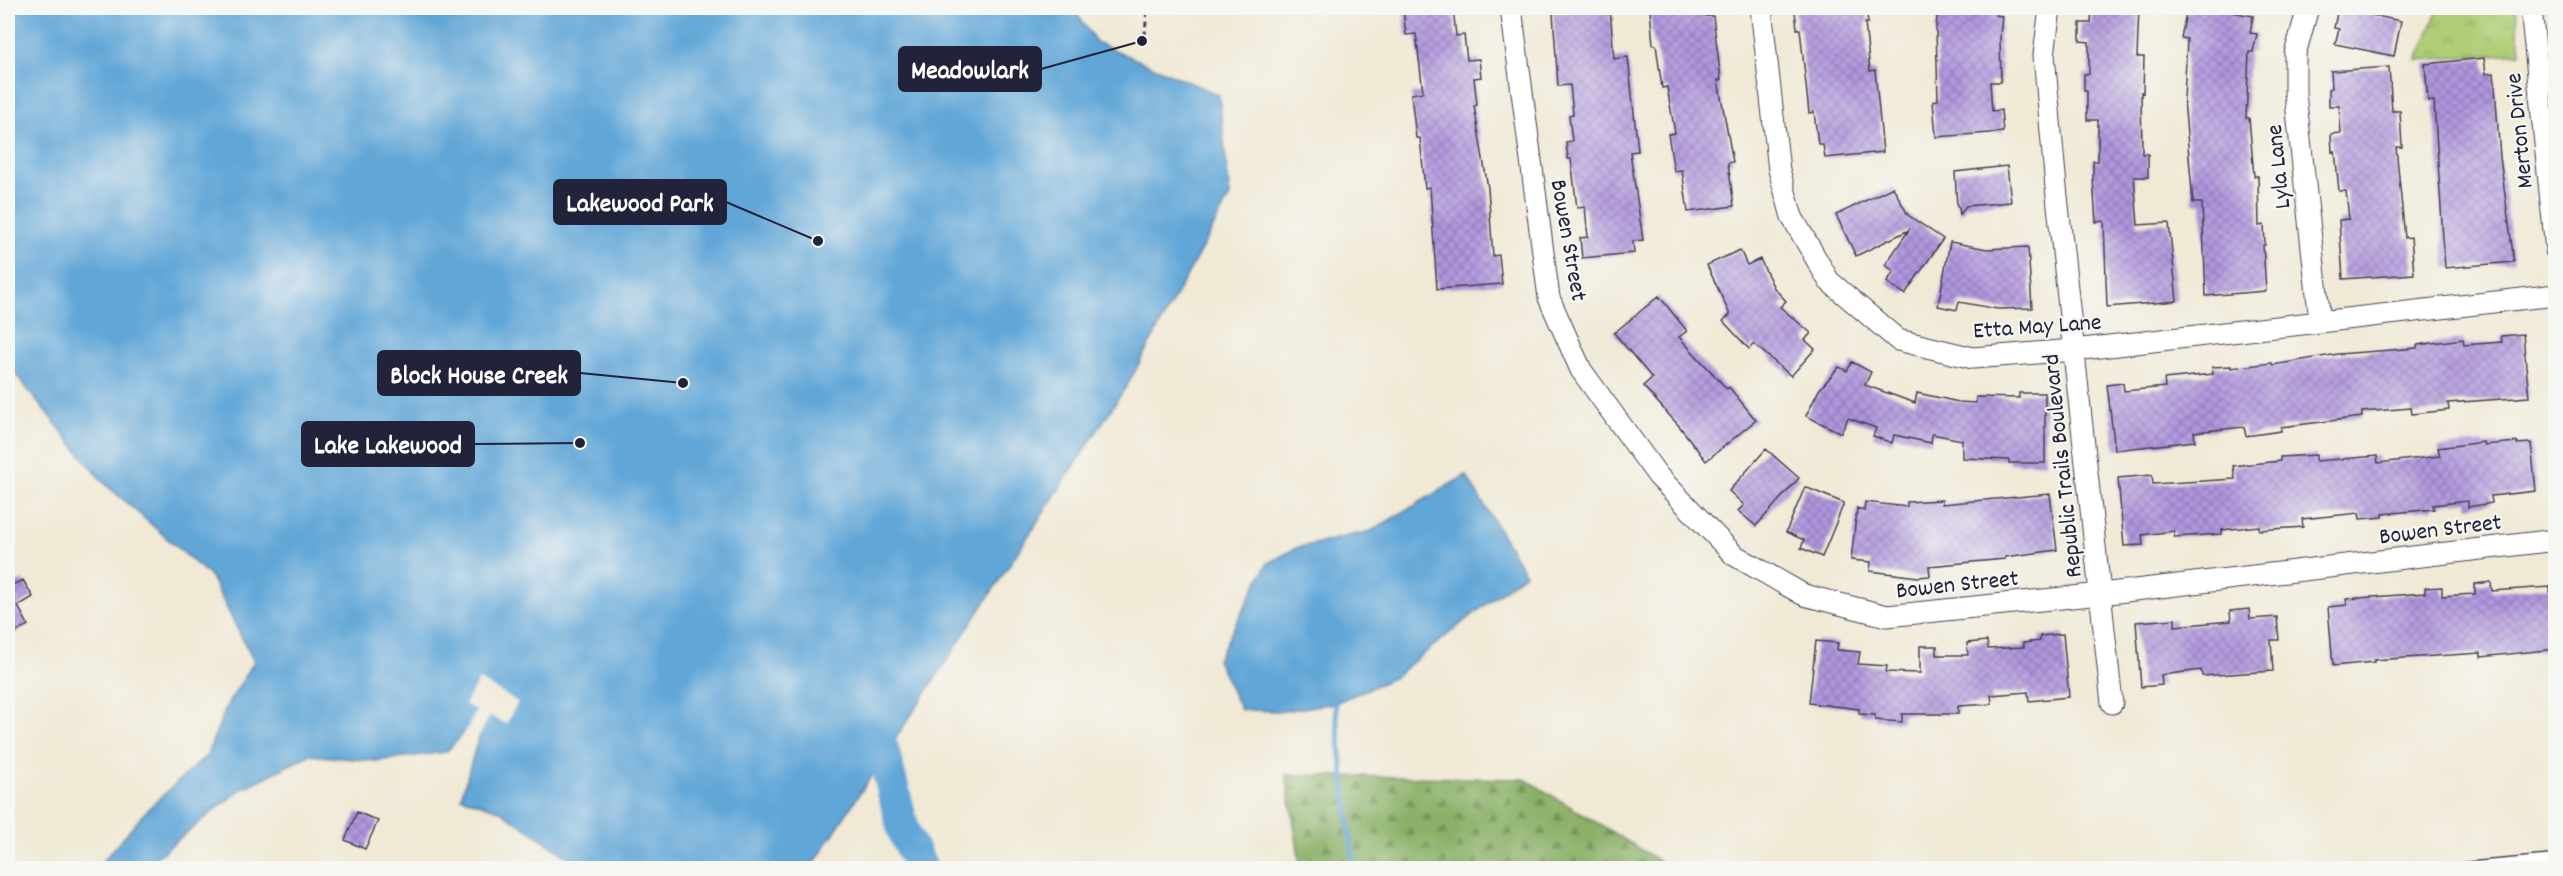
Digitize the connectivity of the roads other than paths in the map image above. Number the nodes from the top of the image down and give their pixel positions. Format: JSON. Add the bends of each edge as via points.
{"nodes":[{"id":1,"x":1511,"y":8,"type":"edge"},
{"id":2,"x":1761,"y":8,"type":"edge"},
{"id":3,"x":2050,"y":8,"type":"edge"},
{"id":4,"x":2308,"y":8,"type":"edge"},
{"id":5,"x":2531,"y":8,"type":"edge"},
{"id":6,"x":2556,"y":249,"type":"edge"},
{"id":7,"x":2556,"y":296,"type":"edge"},
{"id":8,"x":2320,"y":321,"type":"junction"},
{"id":9,"x":2074,"y":350,"type":"junction"},
{"id":10,"x":2556,"y":540,"type":"edge"},
{"id":11,"x":2101,"y":594,"type":"junction"},
{"id":12,"x":2112,"y":704,"type":"dead end"},
{"id":13,"x":2556,"y":860,"type":"edge"},
{"id":14,"x":2463,"y":868,"type":"edge"}],
"edges":[{"from":1,"to":11,"type":"street","name":"Bowen Street","via":[[1549,298],[1581,370],[1658,476],[1734,555],[1804,595],[1887,616]]},
{"from":2,"to":9,"type":"street","name":"Etta May Lane","via":[[1779,170],[1792,217],[1829,281],[1898,340],[1972,358]]},
{"from":3,"to":9,"type":"street","name":"Republic Trails Boulevard","via":[[2044,55]]},
{"from":4,"to":8,"type":"street","name":"Lyla Lane","via":[[2295,54],[2295,93]]},
{"from":5,"to":6,"type":"street","name":"Merton Drive"},
{"from":7,"to":8,"type":"street","name":"Etta May Lane"},
{"from":8,"to":9,"type":"street","name":"Etta May Lane"},
{"from":9,"to":11,"type":"street","name":"Republic Trails Boulevard"},
{"from":10,"to":11,"type":"street","name":"Bowen Street"},
{"from":11,"to":12,"type":"street","name":"Republic Trails Boulevard"},
{"from":13,"to":14,"type":"lane"}]}
